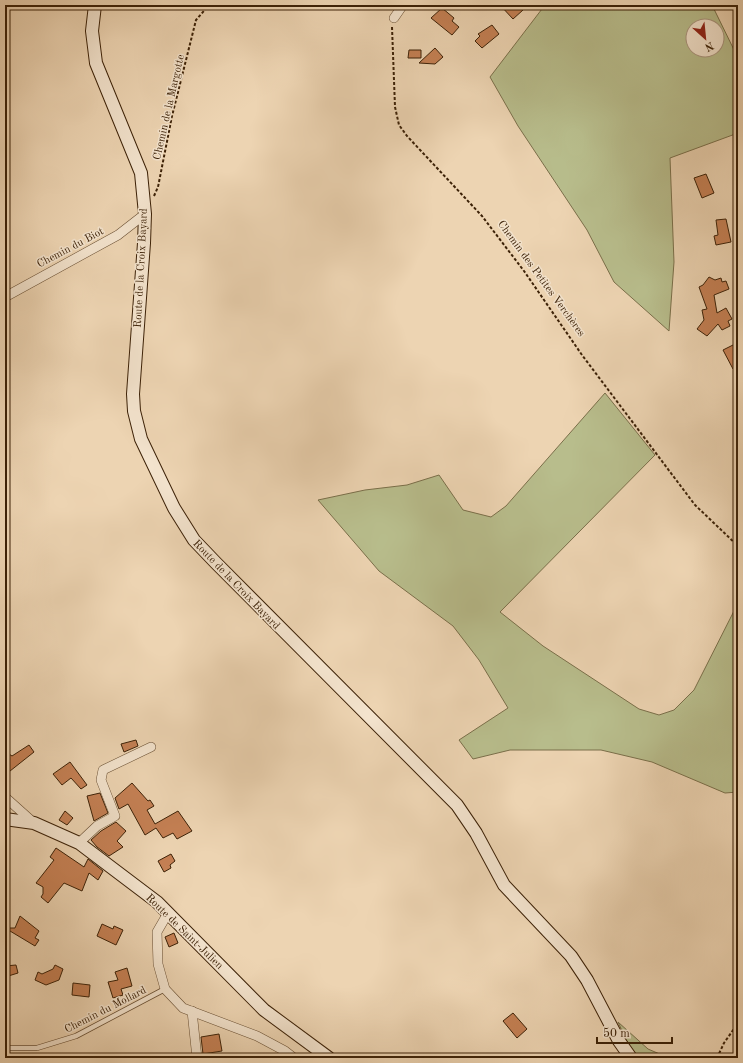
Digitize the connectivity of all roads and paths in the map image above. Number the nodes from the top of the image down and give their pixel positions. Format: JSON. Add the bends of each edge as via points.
{"nodes":[{"id":1,"x":95,"y":5,"type":"edge"},
{"id":2,"x":209,"y":5,"type":"edge"},
{"id":3,"x":403,"y":5,"type":"edge"},
{"id":4,"x":394,"y":18,"type":"joint"},
{"id":5,"x":145,"y":214,"type":"junction"},
{"id":6,"x":5,"y":297,"type":"edge"},
{"id":7,"x":738,"y":546,"type":"edge"},
{"id":8,"x":151,"y":747,"type":"dead end"},
{"id":9,"x":5,"y":798,"type":"edge"},
{"id":10,"x":5,"y":819,"type":"edge"},
{"id":11,"x":34,"y":823,"type":"junction"},
{"id":12,"x":79,"y":843,"type":"junction"},
{"id":13,"x":168,"y":913,"type":"junction"},
{"id":14,"x":165,"y":989,"type":"junction"},
{"id":15,"x":192,"y":1012,"type":"junction"},
{"id":16,"x":738,"y":1023,"type":"edge"},
{"id":17,"x":5,"y":1048,"type":"edge"},
{"id":18,"x":197,"y":1058,"type":"edge"},
{"id":19,"x":294,"y":1058,"type":"edge"},
{"id":20,"x":329,"y":1058,"type":"edge"},
{"id":21,"x":631,"y":1058,"type":"edge"},
{"id":22,"x":717,"y":1058,"type":"edge"}],
"edges":[{"from":1,"to":5,"type":"main road","name":"Route de la Croix Bayard","via":[[92,31],[96,63],[141,173]]},
{"from":2,"to":5,"type":"path","name":"Chemin de la Margotte","via":[[196,20],[172,116],[158,187]]},
{"from":3,"to":4,"type":"street"},
{"from":4,"to":7,"type":"path","name":"Chemin des Petites Verchères","via":[[391,31],[392,68],[399,125],[482,216],[695,505]]},
{"from":5,"to":6,"type":"street","name":"Chemin du Biot","via":[[118,235]]},
{"from":5,"to":21,"type":"main road","name":"Route de la Croix Bayard","via":[[134,411],[146,450],[183,525],[216,563],[457,805],[476,832],[504,884],[571,956]]},
{"from":8,"to":12,"type":"street","via":[[103,770],[102,780],[115,816],[97,826]]},
{"from":9,"to":11,"type":"street"},
{"from":10,"to":11,"type":"main road","name":"Route de Saint-Julien"},
{"from":11,"to":12,"type":"main road","name":"Route de Saint-Julien"},
{"from":12,"to":13,"type":"main road","name":"Route de Saint-Julien"},
{"from":13,"to":14,"type":"street","via":[[157,932],[158,964]]},
{"from":13,"to":20,"type":"main road","name":"Route de Saint-Julien","via":[[264,1010]]},
{"from":14,"to":15,"type":"street","via":[[183,1008]]},
{"from":14,"to":17,"type":"lane","name":"Chemin du Mollard","via":[[76,1036],[37,1048]]},
{"from":15,"to":18,"type":"street"},
{"from":15,"to":19,"type":"street","via":[[257,1036]]},
{"from":16,"to":22,"type":"path"}]}
